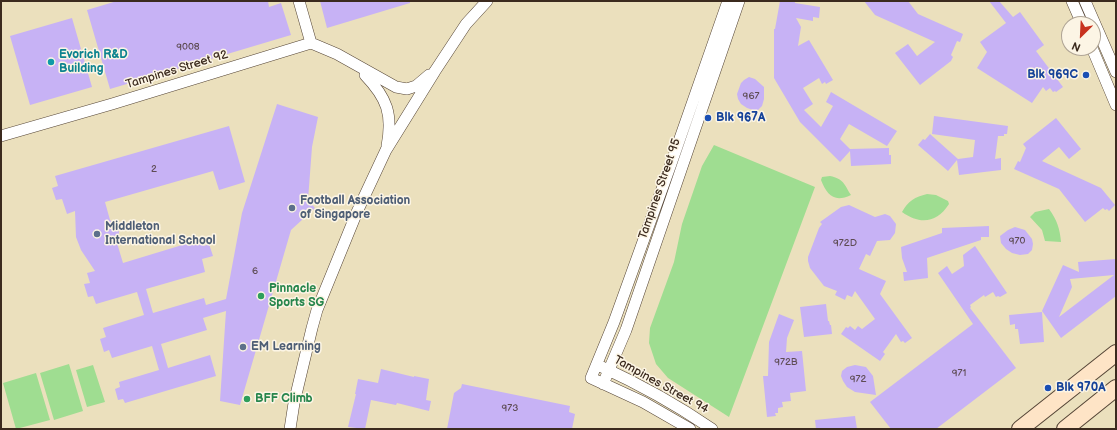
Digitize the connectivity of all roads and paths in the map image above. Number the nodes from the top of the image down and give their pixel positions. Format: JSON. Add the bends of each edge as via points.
{"nodes":[{"id":1,"x":299,"y":1,"type":"edge"},
{"id":2,"x":487,"y":1,"type":"edge"},
{"id":3,"x":728,"y":1,"type":"edge"},
{"id":4,"x":739,"y":1,"type":"edge"},
{"id":5,"x":1072,"y":1,"type":"edge"},
{"id":6,"x":1085,"y":1,"type":"edge"},
{"id":7,"x":1079,"y":16,"type":"edge"},
{"id":8,"x":311,"y":43,"type":"junction"},
{"id":9,"x":1095,"y":56,"type":"edge"},
{"id":10,"x":357,"y":66,"type":"junction"},
{"id":11,"x":435,"y":71,"type":"junction"},
{"id":12,"x":1116,"y":72,"type":"edge"},
{"id":13,"x":1116,"y":105,"type":"edge"},
{"id":14,"x":1,"y":136,"type":"edge"},
{"id":15,"x":386,"y":150,"type":"junction"},
{"id":16,"x":1116,"y":353,"type":"edge"},
{"id":17,"x":596,"y":364,"type":"junction"},
{"id":18,"x":608,"y":370,"type":"junction"},
{"id":19,"x":591,"y":378,"type":"joint"},
{"id":20,"x":603,"y":384,"type":"junction"},
{"id":21,"x":1116,"y":388,"type":"edge"},
{"id":22,"x":290,"y":429,"type":"edge"},
{"id":23,"x":690,"y":429,"type":"edge"},
{"id":24,"x":712,"y":429,"type":"edge"},
{"id":25,"x":1020,"y":429,"type":"edge"},
{"id":26,"x":1065,"y":429,"type":"edge"}],
"edges":[{"from":1,"to":8,"type":"street"},
{"from":2,"to":11,"type":"street","via":[[466,24]]},
{"from":3,"to":17,"type":"street","name":"Tampines Street 95","via":[[672,164]]},
{"from":4,"to":18,"type":"street","name":"Tampines Street 95","via":[[626,330]]},
{"from":5,"to":7,"type":"street"},
{"from":6,"to":12,"type":"street"},
{"from":8,"to":10,"type":"street"},
{"from":8,"to":14,"type":"street","name":"Tampines Street 92"},
{"from":9,"to":13,"type":"street"},
{"from":10,"to":11,"type":"street","via":[[396,88],[408,89]]},
{"from":10,"to":15,"type":"street","via":[[375,85],[387,109],[390,123]]},
{"from":11,"to":15,"type":"street"},
{"from":15,"to":22,"type":"street","via":[[349,229],[317,310]]},
{"from":16,"to":25,"type":"main road"},
{"from":17,"to":18,"type":"street","name":"Tampines Street 94"},
{"from":17,"to":19,"type":"street","name":"Tampines Street 95"},
{"from":18,"to":20,"type":"street","name":"Tampines Street 95"},
{"from":18,"to":24,"type":"street","name":"Tampines Street 94","via":[[654,393]]},
{"from":19,"to":20,"type":"street","name":"Tampines Street 94"},
{"from":20,"to":23,"type":"street","name":"Tampines Street 94","via":[[643,402]]},
{"from":21,"to":26,"type":"main road"}]}
